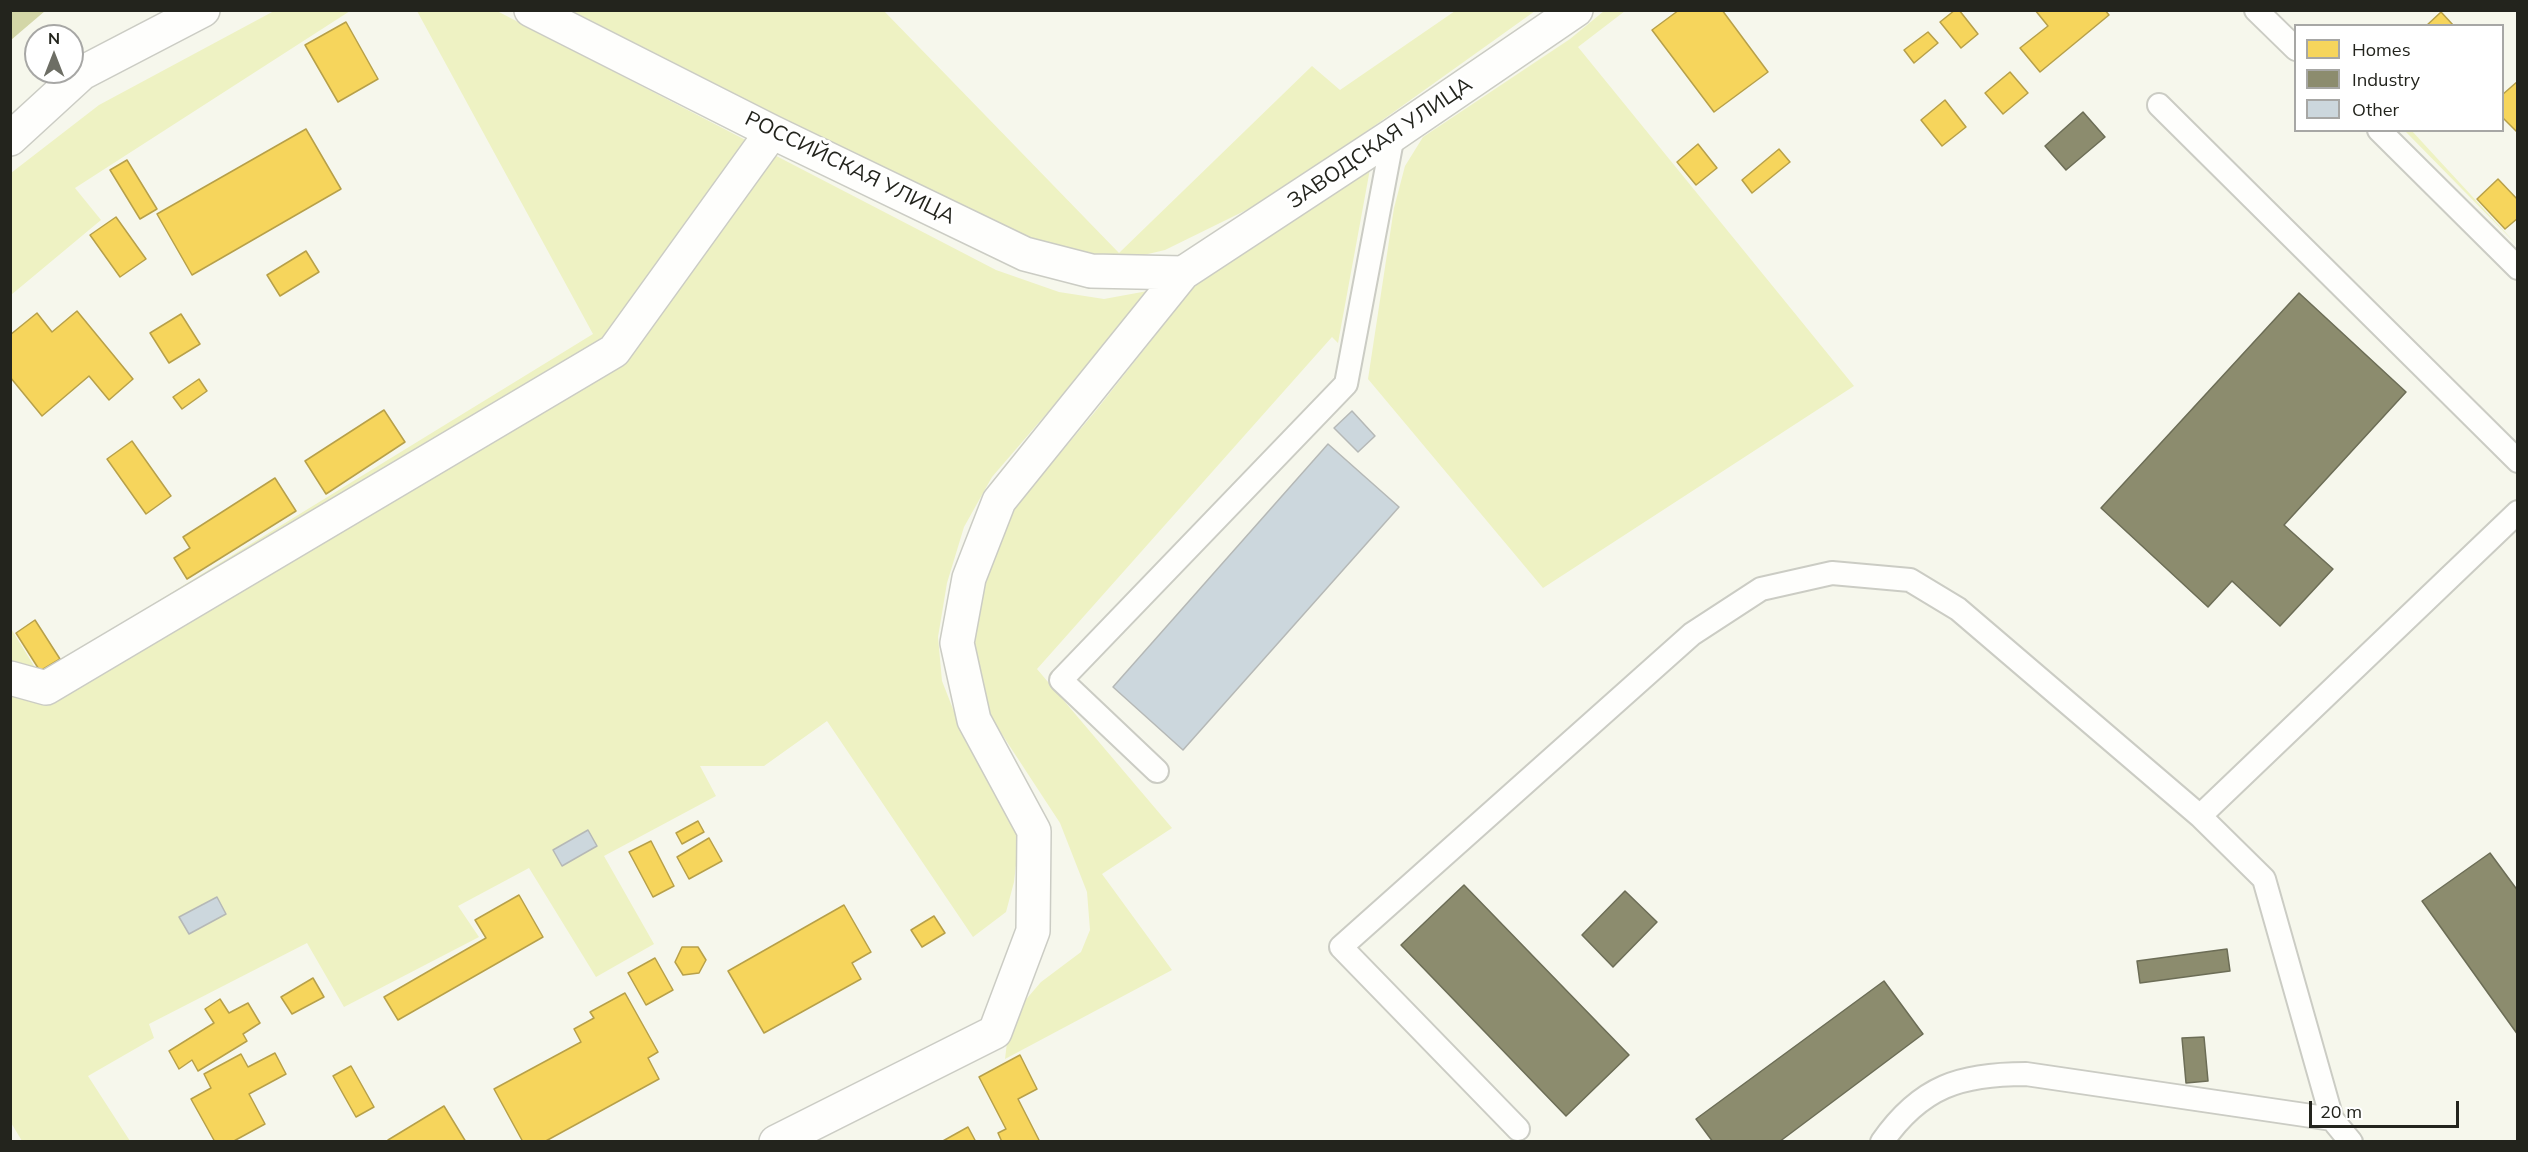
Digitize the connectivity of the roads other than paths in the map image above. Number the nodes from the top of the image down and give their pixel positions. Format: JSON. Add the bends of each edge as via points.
{"nodes":[{"id":1,"x":203,"y":10,"type":"edge"},
{"id":2,"x":531,"y":10,"type":"edge"},
{"id":3,"x":1576,"y":10,"type":"edge"},
{"id":4,"x":2256,"y":10,"type":"edge"},
{"id":5,"x":2294,"y":48,"type":"edge"},
{"id":6,"x":2159,"y":105,"type":"dead end"},
{"id":7,"x":25,"y":115,"type":"edge"},
{"id":8,"x":772,"y":132,"type":"junction"},
{"id":9,"x":2381,"y":132,"type":"edge"},
{"id":10,"x":1393,"y":135,"type":"junction"},
{"id":11,"x":10,"y":139,"type":"edge"},
{"id":12,"x":2517,"y":268,"type":"edge"},
{"id":13,"x":1184,"y":273,"type":"junction"},
{"id":14,"x":2517,"y":461,"type":"edge"},
{"id":15,"x":2517,"y":512,"type":"edge"},
{"id":16,"x":10,"y":678,"type":"edge"},
{"id":17,"x":1157,"y":771,"type":"dead end"},
{"id":18,"x":2200,"y":816,"type":"junction"},
{"id":19,"x":2332,"y":1119,"type":"junction"},
{"id":20,"x":1518,"y":1130,"type":"dead end"},
{"id":21,"x":776,"y":1142,"type":"edge"},
{"id":22,"x":1882,"y":1142,"type":"edge"},
{"id":23,"x":2350,"y":1142,"type":"edge"}],
"edges":[{"from":1,"to":7,"type":"street","via":[[82,73]]},
{"from":2,"to":8,"type":"street","name":"РОССИЙСКАЯ УЛИЦА"},
{"from":3,"to":10,"type":"street","name":"ЗАВОДСКАЯ УЛИЦА"},
{"from":4,"to":5,"type":"lane"},
{"from":6,"to":14,"type":"lane"},
{"from":7,"to":11,"type":"street"},
{"from":8,"to":13,"type":"street","name":"РОССИЙСКАЯ УЛИЦА","via":[[1025,254],[1091,271]]},
{"from":8,"to":16,"type":"street","via":[[614,351],[46,688]]},
{"from":9,"to":12,"type":"lane"},
{"from":10,"to":13,"type":"street","name":"ЗАВОДСКАЯ УЛИЦА"},
{"from":10,"to":17,"type":"lane","via":[[1346,384],[1061,680]]},
{"from":13,"to":21,"type":"street","name":"ЗАВОДСКАЯ УЛИЦА","via":[[999,501],[969,578],[957,643],[974,720],[1034,831],[1033,931],[995,1032]]},
{"from":15,"to":18,"type":"lane"},
{"from":18,"to":19,"type":"lane","via":[[2264,879]]},
{"from":18,"to":20,"type":"lane","via":[[1958,609],[1910,580],[1832,573],[1761,589],[1692,634],[1341,948]]},
{"from":19,"to":22,"type":"lane","via":[[2026,1074],[1986,1074],[1948,1084],[1918,1102]]},
{"from":19,"to":23,"type":"lane"}]}
